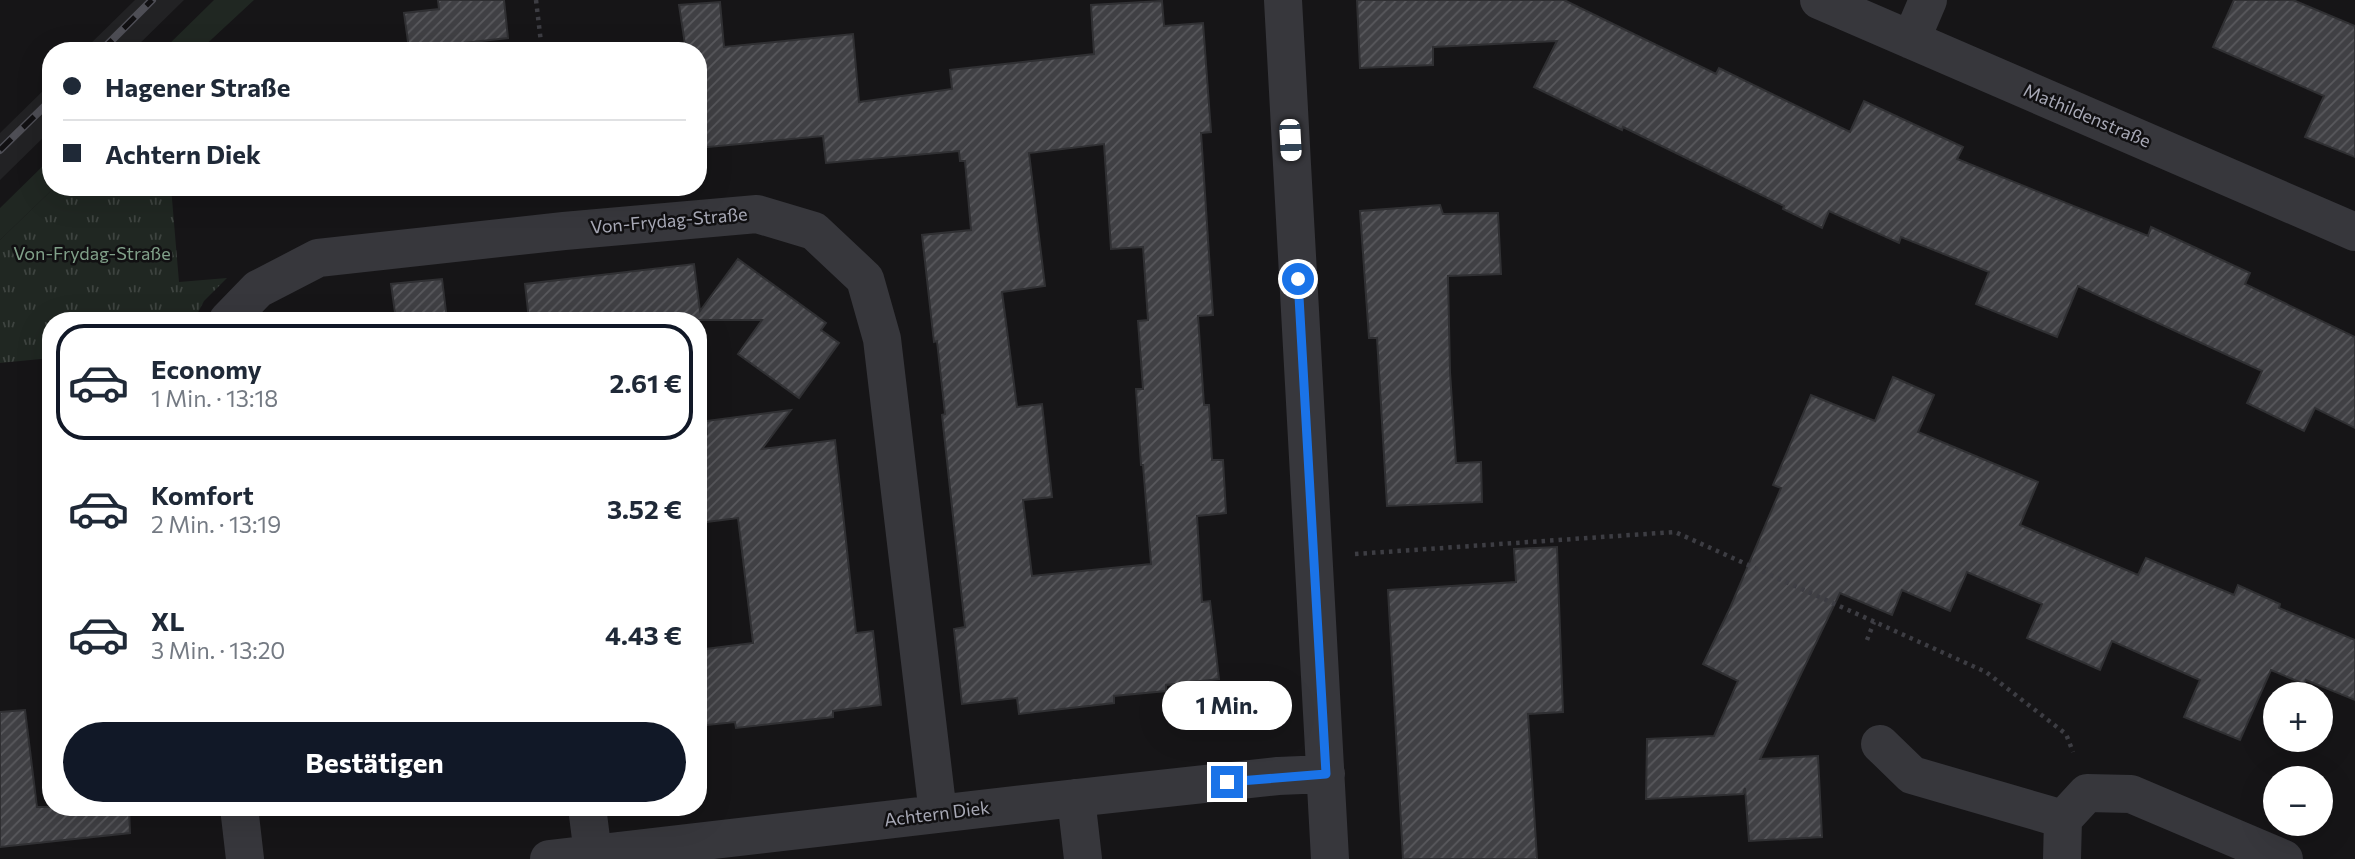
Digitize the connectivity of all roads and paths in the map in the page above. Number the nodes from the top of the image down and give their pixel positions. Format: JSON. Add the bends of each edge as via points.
{"nodes":[{"id":1,"x":536,"y":0,"type":"edge"},
{"id":2,"x":1283,"y":0,"type":"edge"},
{"id":3,"x":1819,"y":0,"type":"edge"},
{"id":4,"x":1928,"y":0,"type":"edge"},
{"id":5,"x":1911,"y":40,"type":"junction"},
{"id":6,"x":541,"y":42,"type":"edge"},
{"id":7,"x":2355,"y":232,"type":"edge"},
{"id":8,"x":236,"y":312,"type":"edge"},
{"id":9,"x":1312,"y":557,"type":"junction"},
{"id":10,"x":1874,"y":622,"type":"junction"},
{"id":11,"x":1867,"y":640,"type":"dead end"},
{"id":12,"x":1881,"y":744,"type":"dead end"},
{"id":13,"x":1326,"y":774,"type":"junction"},
{"id":14,"x":1076,"y":798,"type":"junction"},
{"id":15,"x":2075,"y":806,"type":"junction"},
{"id":16,"x":938,"y":814,"type":"junction"},
{"id":17,"x":240,"y":816,"type":"edge"},
{"id":18,"x":588,"y":816,"type":"edge"},
{"id":19,"x":759,"y":847,"type":"edge"},
{"id":20,"x":593,"y":854,"type":"junction"},
{"id":21,"x":245,"y":859,"type":"edge"},
{"id":22,"x":549,"y":859,"type":"edge"},
{"id":23,"x":1083,"y":859,"type":"edge"},
{"id":24,"x":1330,"y":859,"type":"edge"},
{"id":25,"x":2063,"y":859,"type":"edge"},
{"id":26,"x":2284,"y":859,"type":"edge"}],
"edges":[{"from":1,"to":6,"type":"path"},
{"from":2,"to":9,"type":"street"},
{"from":3,"to":5,"type":"street","name":"Mathildenstraße"},
{"from":4,"to":5,"type":"street"},
{"from":5,"to":7,"type":"street","name":"Mathildenstraße"},
{"from":8,"to":16,"type":"street","name":"Von-Frydag-Straße","via":[[258,289],[318,258],[757,214],[814,231],[865,279],[882,338]]},
{"from":9,"to":10,"type":"path","via":[[1675,532]]},
{"from":9,"to":13,"type":"street"},
{"from":10,"to":11,"type":"path"},
{"from":10,"to":15,"type":"path","via":[[1986,672],[2066,734]]},
{"from":12,"to":15,"type":"street","via":[[1912,775]]},
{"from":13,"to":14,"type":"street","name":"Achtern Diek"},
{"from":13,"to":24,"type":"street"},
{"from":14,"to":16,"type":"street","name":"Achtern Diek"},
{"from":14,"to":23,"type":"street"},
{"from":15,"to":25,"type":"street"},
{"from":15,"to":26,"type":"street","via":[[2130,794]]},
{"from":16,"to":19,"type":"street","name":"Achtern Diek"},
{"from":17,"to":21,"type":"street"},
{"from":18,"to":20,"type":"street"},
{"from":19,"to":20,"type":"street","name":"Achtern Diek"},
{"from":20,"to":22,"type":"street","name":"Achtern Diek"}]}
